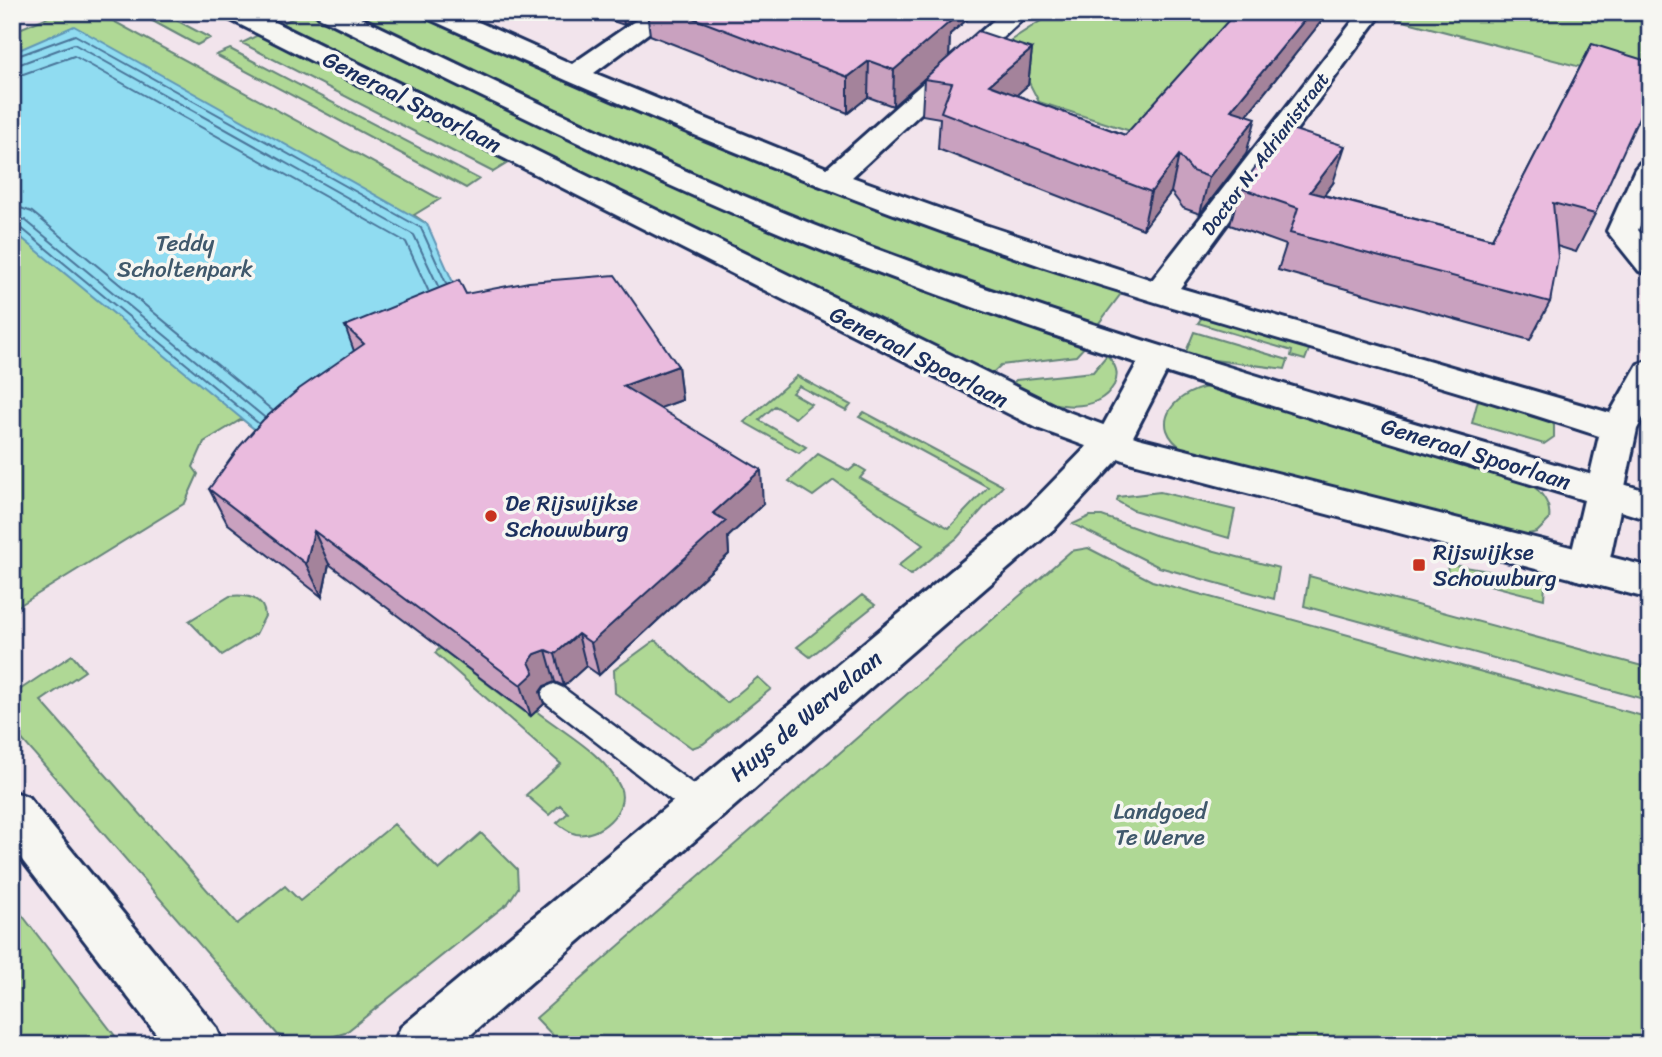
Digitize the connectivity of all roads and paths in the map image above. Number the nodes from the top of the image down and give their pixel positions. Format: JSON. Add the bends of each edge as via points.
{"nodes":[{"id":1,"x":234,"y":12,"type":"edge"},
{"id":2,"x":328,"y":12,"type":"edge"},
{"id":3,"x":434,"y":12,"type":"edge"},
{"id":4,"x":665,"y":12,"type":"edge"},
{"id":5,"x":1018,"y":12,"type":"edge"},
{"id":6,"x":1372,"y":14,"type":"dead end"},
{"id":7,"x":573,"y":75,"type":"junction"},
{"id":8,"x":1650,"y":169,"type":"edge"},
{"id":9,"x":831,"y":180,"type":"junction"},
{"id":10,"x":1650,"y":264,"type":"edge"},
{"id":11,"x":1159,"y":293,"type":"junction"},
{"id":12,"x":1157,"y":357,"type":"junction"},
{"id":13,"x":1650,"y":372,"type":"edge"},
{"id":14,"x":1619,"y":429,"type":"junction"},
{"id":15,"x":1112,"y":443,"type":"junction"},
{"id":16,"x":1604,"y":492,"type":"junction"},
{"id":17,"x":1650,"y":506,"type":"edge"},
{"id":18,"x":1588,"y":568,"type":"junction"},
{"id":19,"x":1650,"y":583,"type":"edge"},
{"id":20,"x":554,"y":695,"type":"edge"},
{"id":21,"x":699,"y":805,"type":"junction"},
{"id":22,"x":12,"y":811,"type":"edge"},
{"id":23,"x":198,"y":1045,"type":"edge"},
{"id":24,"x":419,"y":1045,"type":"edge"}],
"edges":[{"from":1,"to":15,"type":"street","name":"Generaal Spoorlaan","via":[[1018,406]]},
{"from":2,"to":12,"type":"street","name":"Generaal Spoorlaan","via":[[578,133],[764,214],[859,253]]},
{"from":3,"to":7,"type":"street"},
{"from":4,"to":7,"type":"street"},
{"from":5,"to":9,"type":"street"},
{"from":6,"to":11,"type":"street","name":"Doctor N. Adrianistraat"},
{"from":7,"to":9,"type":"street"},
{"from":8,"to":10,"type":"street","via":[[1622,231]]},
{"from":9,"to":11,"type":"street"},
{"from":11,"to":14,"type":"street"},
{"from":12,"to":15,"type":"street","name":"Huys de Wervelaan"},
{"from":12,"to":16,"type":"street","name":"Generaal Spoorlaan"},
{"from":13,"to":14,"type":"street"},
{"from":14,"to":16,"type":"street"},
{"from":15,"to":18,"type":"street","name":"Generaal Spoorlaan"},
{"from":15,"to":21,"type":"street","name":"Huys de Wervelaan","via":[[1042,517]]},
{"from":16,"to":17,"type":"street","name":"Generaal Spoorlaan"},
{"from":16,"to":18,"type":"street"},
{"from":18,"to":19,"type":"street","name":"Generaal Spoorlaan"},
{"from":20,"to":21,"type":"lane"},
{"from":21,"to":24,"type":"street","name":"Huys de Wervelaan"},
{"from":22,"to":23,"type":"street"}]}
